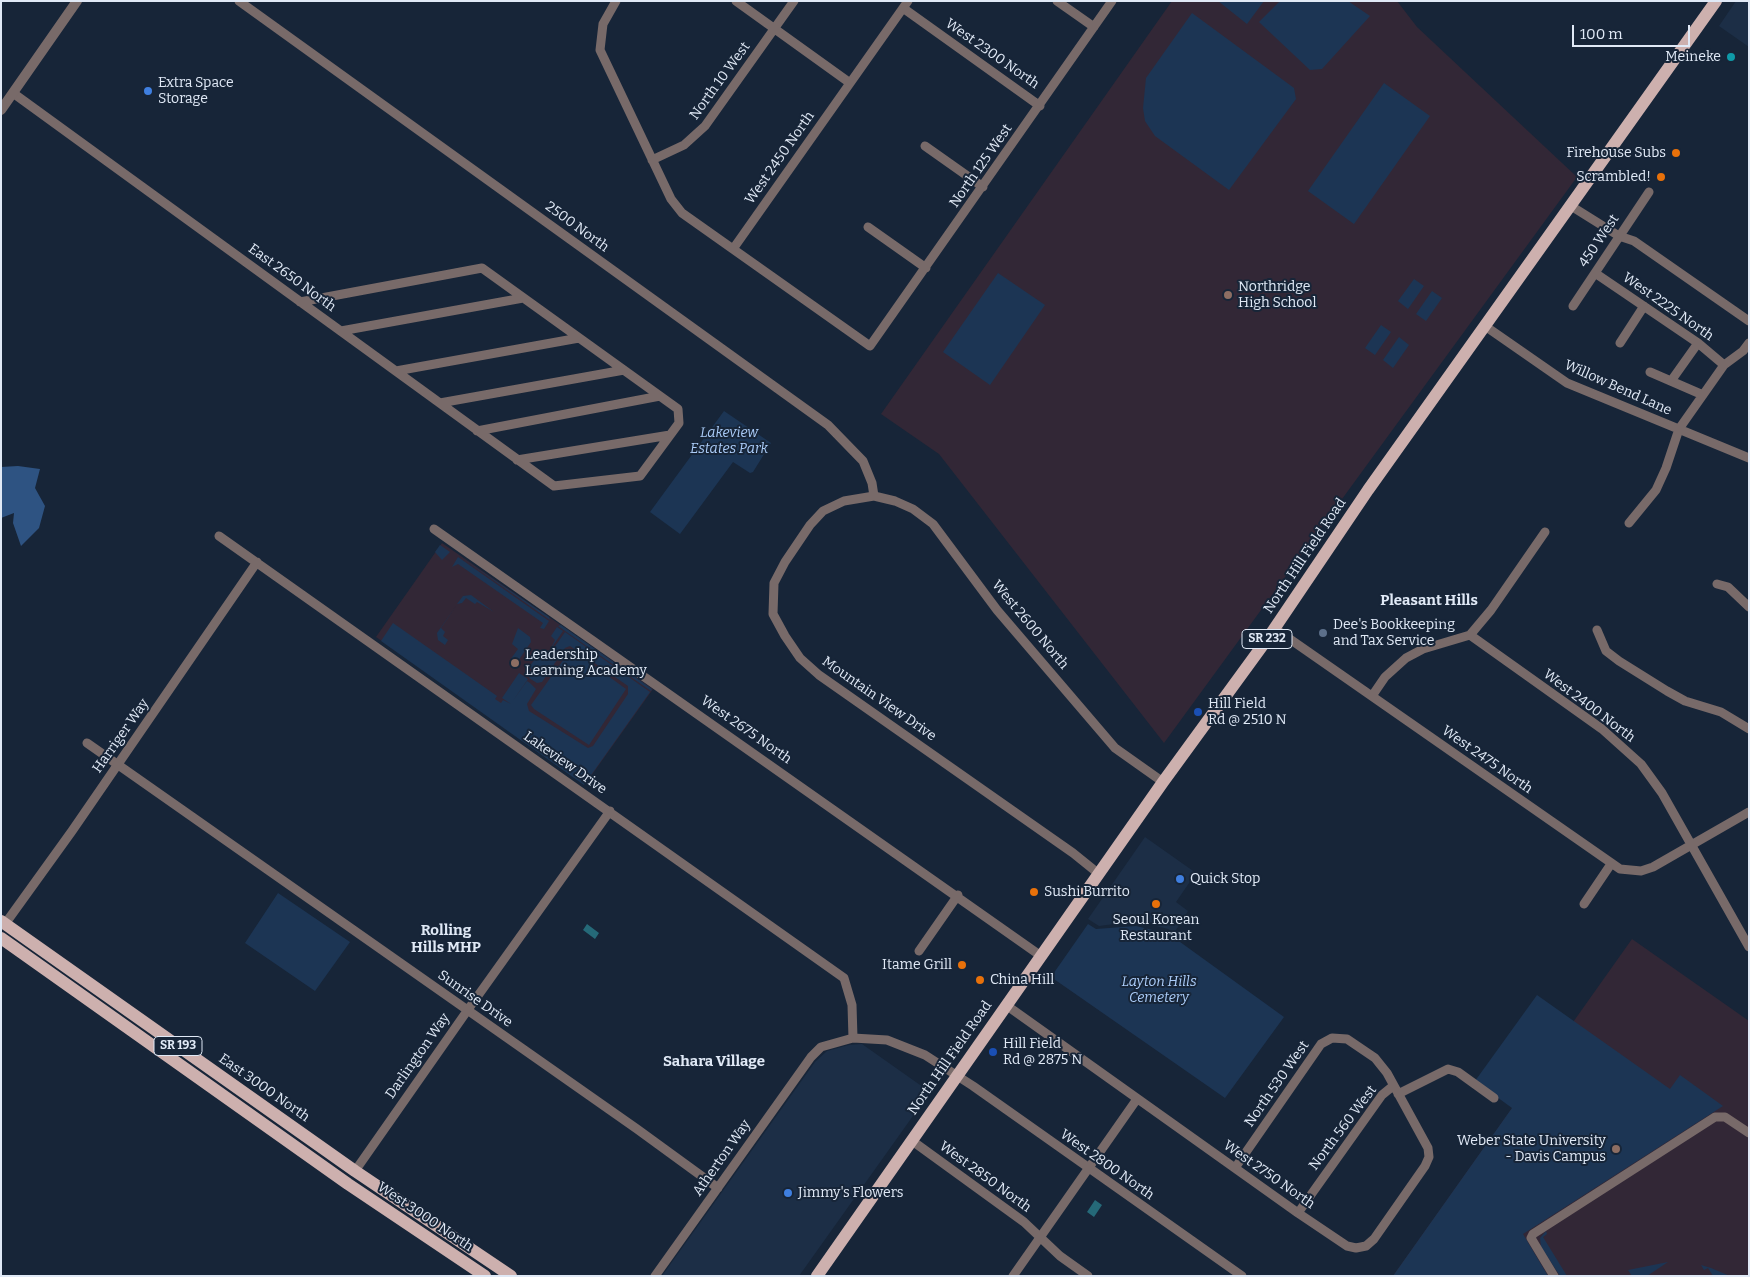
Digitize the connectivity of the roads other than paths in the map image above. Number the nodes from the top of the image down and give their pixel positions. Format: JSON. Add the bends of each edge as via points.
{"nodes":[{"id":1,"x":77,"y":1,"type":"edge"},
{"id":2,"x":239,"y":1,"type":"edge"},
{"id":3,"x":616,"y":1,"type":"edge"},
{"id":4,"x":736,"y":1,"type":"edge"},
{"id":5,"x":794,"y":1,"type":"edge"},
{"id":6,"x":1057,"y":1,"type":"edge"},
{"id":7,"x":1112,"y":1,"type":"edge"},
{"id":8,"x":1716,"y":1,"type":"edge"},
{"id":9,"x":905,"y":5,"type":"edge"},
{"id":10,"x":1094,"y":27,"type":"junction"},
{"id":11,"x":774,"y":30,"type":"junction"},
{"id":12,"x":850,"y":83,"type":"junction"},
{"id":13,"x":13,"y":93,"type":"junction"},
{"id":14,"x":1040,"y":106,"type":"junction"},
{"id":15,"x":1,"y":110,"type":"edge"},
{"id":16,"x":925,"y":146,"type":"dead end"},
{"id":17,"x":652,"y":160,"type":"junction"},
{"id":18,"x":983,"y":187,"type":"junction"},
{"id":19,"x":1649,"y":192,"type":"dead end"},
{"id":20,"x":1571,"y":206,"type":"junction"},
{"id":21,"x":868,"y":227,"type":"dead end"},
{"id":22,"x":1619,"y":236,"type":"junction"},
{"id":23,"x":733,"y":249,"type":"junction"},
{"id":24,"x":926,"y":268,"type":"junction"},
{"id":25,"x":1595,"y":273,"type":"junction"},
{"id":26,"x":523,"y":298,"type":"junction"},
{"id":27,"x":300,"y":302,"type":"junction"},
{"id":28,"x":1573,"y":306,"type":"dead end"},
{"id":29,"x":1644,"y":306,"type":"junction"},
{"id":30,"x":1749,"y":321,"type":"edge"},
{"id":31,"x":1486,"y":326,"type":"junction"},
{"id":32,"x":342,"y":331,"type":"junction"},
{"id":33,"x":580,"y":338,"type":"junction"},
{"id":34,"x":1620,"y":343,"type":"dead end"},
{"id":35,"x":1698,"y":343,"type":"junction"},
{"id":36,"x":1749,"y":343,"type":"edge"},
{"id":37,"x":1724,"y":365,"type":"junction"},
{"id":38,"x":624,"y":370,"type":"junction"},
{"id":39,"x":396,"y":371,"type":"junction"},
{"id":40,"x":1650,"y":372,"type":"dead end"},
{"id":41,"x":1671,"y":381,"type":"junction"},
{"id":42,"x":1703,"y":394,"type":"junction"},
{"id":43,"x":660,"y":396,"type":"junction"},
{"id":44,"x":440,"y":403,"type":"junction"},
{"id":45,"x":1679,"y":429,"type":"junction"},
{"id":46,"x":477,"y":430,"type":"junction"},
{"id":47,"x":670,"y":435,"type":"junction"},
{"id":48,"x":1749,"y":458,"type":"edge"},
{"id":49,"x":517,"y":460,"type":"junction"},
{"id":50,"x":874,"y":496,"type":"junction"},
{"id":51,"x":1629,"y":523,"type":"dead end"},
{"id":52,"x":434,"y":529,"type":"dead end"},
{"id":53,"x":1545,"y":532,"type":"dead end"},
{"id":54,"x":219,"y":536,"type":"dead end"},
{"id":55,"x":257,"y":562,"type":"junction"},
{"id":56,"x":1716,"y":584,"type":"dead end"},
{"id":57,"x":1749,"y":607,"type":"edge"},
{"id":58,"x":1274,"y":628,"type":"junction"},
{"id":59,"x":1597,"y":630,"type":"dead end"},
{"id":60,"x":1470,"y":635,"type":"junction"},
{"id":61,"x":1372,"y":696,"type":"junction"},
{"id":62,"x":1749,"y":729,"type":"edge"},
{"id":63,"x":87,"y":743,"type":"dead end"},
{"id":64,"x":118,"y":765,"type":"junction"},
{"id":65,"x":1163,"y":782,"type":"junction"},
{"id":66,"x":610,"y":811,"type":"junction"},
{"id":67,"x":1749,"y":812,"type":"edge"},
{"id":68,"x":1692,"y":846,"type":"junction"},
{"id":69,"x":1611,"y":864,"type":"junction"},
{"id":70,"x":1099,"y":874,"type":"junction"},
{"id":71,"x":958,"y":895,"type":"junction"},
{"id":72,"x":1584,"y":904,"type":"dead end"},
{"id":73,"x":3,"y":922,"type":"edge"},
{"id":74,"x":1,"y":938,"type":"edge"},
{"id":75,"x":1749,"y":947,"type":"edge"},
{"id":76,"x":919,"y":951,"type":"dead end"},
{"id":77,"x":1041,"y":956,"type":"junction"},
{"id":78,"x":1006,"y":1005,"type":"junction"},
{"id":79,"x":467,"y":1011,"type":"junction"},
{"id":80,"x":853,"y":1038,"type":"junction"},
{"id":81,"x":811,"y":1057,"type":"joint"},
{"id":82,"x":957,"y":1077,"type":"junction"},
{"id":83,"x":1396,"y":1090,"type":"junction"},
{"id":84,"x":1494,"y":1098,"type":"dead end"},
{"id":85,"x":1137,"y":1099,"type":"junction"},
{"id":86,"x":1749,"y":1133,"type":"edge"},
{"id":87,"x":284,"y":1138,"type":"junction"},
{"id":88,"x":911,"y":1140,"type":"junction"},
{"id":89,"x":1088,"y":1168,"type":"junction"},
{"id":90,"x":1235,"y":1168,"type":"junction"},
{"id":91,"x":355,"y":1171,"type":"junction"},
{"id":92,"x":718,"y":1188,"type":"junction"},
{"id":93,"x":1298,"y":1212,"type":"junction"},
{"id":94,"x":1039,"y":1238,"type":"junction"},
{"id":95,"x":485,"y":1276,"type":"edge"},
{"id":96,"x":511,"y":1276,"type":"edge"},
{"id":97,"x":655,"y":1276,"type":"edge"},
{"id":98,"x":816,"y":1276,"type":"edge"},
{"id":99,"x":1013,"y":1276,"type":"edge"},
{"id":100,"x":1088,"y":1276,"type":"edge"},
{"id":101,"x":1242,"y":1276,"type":"edge"},
{"id":102,"x":1554,"y":1276,"type":"edge"}],
"edges":[{"from":1,"to":13,"type":"street"},
{"from":2,"to":50,"type":"street","name":"2500 North","via":[[828,424],[864,461]]},
{"from":3,"to":17,"type":"street","via":[[603,24],[600,50]]},
{"from":4,"to":11,"type":"street"},
{"from":5,"to":11,"type":"street","name":"North 10 West"},
{"from":6,"to":10,"type":"street"},
{"from":7,"to":10,"type":"street","name":"North 125 West"},
{"from":8,"to":20,"type":"main road","name":"North Hill Field Road","number":"SR 232"},
{"from":9,"to":12,"type":"street","name":"West 2450 North"},
{"from":9,"to":14,"type":"street","name":"West 2300 North"},
{"from":10,"to":14,"type":"street","name":"North 125 West"},
{"from":11,"to":12,"type":"street"},
{"from":11,"to":17,"type":"street","name":"North 10 West","via":[[705,126],[684,145]]},
{"from":12,"to":23,"type":"street","name":"West 2450 North"},
{"from":13,"to":15,"type":"street"},
{"from":13,"to":27,"type":"street","name":"East 2650 North"},
{"from":14,"to":18,"type":"street","name":"North 125 West"},
{"from":16,"to":18,"type":"street"},
{"from":17,"to":23,"type":"street","via":[[671,199],[682,213]]},
{"from":18,"to":24,"type":"street","name":"North 125 West"},
{"from":19,"to":22,"type":"street","name":"450 West"},
{"from":20,"to":22,"type":"street"},
{"from":20,"to":31,"type":"main road","name":"North Hill Field Road","number":"SR 232"},
{"from":21,"to":24,"type":"street"},
{"from":22,"to":25,"type":"street","name":"450 West"},
{"from":22,"to":30,"type":"street","via":[[1634,241]]},
{"from":23,"to":24,"type":"street","name":"North 125 West","via":[[870,346]]},
{"from":25,"to":28,"type":"street","name":"450 West"},
{"from":25,"to":29,"type":"street","name":"West 2225 North"},
{"from":26,"to":27,"type":"street","via":[[482,268]]},
{"from":26,"to":32,"type":"street"},
{"from":26,"to":33,"type":"street"},
{"from":27,"to":32,"type":"street","name":"East 2650 North"},
{"from":29,"to":34,"type":"street"},
{"from":29,"to":35,"type":"street","name":"West 2225 North"},
{"from":31,"to":45,"type":"street","name":"Willow Bend Lane","via":[[1567,383]]},
{"from":31,"to":58,"type":"main road","name":"North Hill Field Road","number":"SR 232"},
{"from":32,"to":39,"type":"street","name":"East 2650 North"},
{"from":33,"to":38,"type":"street"},
{"from":33,"to":39,"type":"street"},
{"from":35,"to":37,"type":"street","name":"West 2225 North"},
{"from":35,"to":41,"type":"street"},
{"from":36,"to":37,"type":"street"},
{"from":37,"to":42,"type":"street"},
{"from":38,"to":43,"type":"street"},
{"from":38,"to":44,"type":"street"},
{"from":39,"to":44,"type":"street","name":"East 2650 North"},
{"from":40,"to":41,"type":"street"},
{"from":41,"to":42,"type":"street"},
{"from":42,"to":45,"type":"street"},
{"from":43,"to":46,"type":"street"},
{"from":43,"to":47,"type":"street","via":[[678,409],[679,423]]},
{"from":44,"to":46,"type":"street","name":"East 2650 North"},
{"from":45,"to":48,"type":"street","name":"Willow Bend Lane"},
{"from":45,"to":51,"type":"street","via":[[1656,490]]},
{"from":46,"to":49,"type":"street","name":"East 2650 North"},
{"from":47,"to":49,"type":"street"},
{"from":47,"to":49,"type":"street","name":"East 2650 North","via":[[640,476],[554,486]]},
{"from":50,"to":65,"type":"street","name":"West 2600 North","via":[[913,509],[933,524],[998,610],[1115,748]]},
{"from":50,"to":70,"type":"street","name":"Mountain View Drive","via":[[844,501],[823,511],[784,562],[774,583],[773,614],[784,636],[800,658],[819,674]]},
{"from":52,"to":71,"type":"street","name":"West 2675 North"},
{"from":53,"to":60,"type":"street"},
{"from":54,"to":55,"type":"street","name":"Lakeview Drive"},
{"from":55,"to":64,"type":"street","name":"Harriger Way"},
{"from":55,"to":66,"type":"street","name":"Lakeview Drive"},
{"from":56,"to":57,"type":"street","via":[[1728,587]]},
{"from":58,"to":61,"type":"street","name":"West 2475 North"},
{"from":58,"to":65,"type":"main road","name":"North Hill Field Road","number":"SR 232"},
{"from":59,"to":62,"type":"street","via":[[1606,650],[1619,661],[1667,692],[1721,712]]},
{"from":60,"to":61,"type":"street","via":[[1423,649],[1406,658],[1385,677]]},
{"from":60,"to":68,"type":"street","name":"West 2400 North","via":[[1620,743],[1641,764],[1662,794]]},
{"from":61,"to":69,"type":"street","name":"West 2475 North"},
{"from":63,"to":64,"type":"street","name":"Sunrise Drive"},
{"from":64,"to":73,"type":"street","name":"Harriger Way"},
{"from":64,"to":79,"type":"street","name":"Sunrise Drive"},
{"from":65,"to":70,"type":"main road","name":"North Hill Field Road","number":"SR 232"},
{"from":66,"to":79,"type":"street","name":"Darlington Way"},
{"from":66,"to":80,"type":"street","name":"Lakeview Drive","via":[[844,978],[852,1005]]},
{"from":67,"to":68,"type":"street","name":"West 2475 North"},
{"from":68,"to":69,"type":"street","name":"West 2475 North","via":[[1641,871]]},
{"from":68,"to":75,"type":"street","name":"West 2400 North"},
{"from":69,"to":72,"type":"street"},
{"from":70,"to":77,"type":"main road","name":"North Hill Field Road","number":"SR 232"},
{"from":71,"to":76,"type":"street"},
{"from":71,"to":77,"type":"street","name":"West 2675 North"},
{"from":73,"to":91,"type":"main road","name":"East 3000 North","number":"SR 193"},
{"from":74,"to":87,"type":"main road","number":"SR 193"},
{"from":77,"to":78,"type":"main road","name":"North Hill Field Road","number":"SR 232"},
{"from":78,"to":82,"type":"main road","name":"North Hill Field Road","number":"SR 232"},
{"from":78,"to":85,"type":"street","name":"West 2750 North"},
{"from":79,"to":91,"type":"street","name":"Darlington Way"},
{"from":79,"to":92,"type":"street","name":"Sunrise Drive"},
{"from":80,"to":81,"type":"street","name":"West 2800 North","via":[[821,1047]]},
{"from":80,"to":82,"type":"street","name":"West 2800 North","via":[[887,1040],[903,1046],[925,1055]]},
{"from":81,"to":92,"type":"street","name":"Atherton Way"},
{"from":82,"to":88,"type":"main road","name":"North Hill Field Road","number":"SR 232"},
{"from":82,"to":89,"type":"street","name":"West 2800 North"},
{"from":83,"to":84,"type":"street","name":"North 560 West","via":[[1448,1069],[1458,1072]]},
{"from":83,"to":90,"type":"street","name":"North 530 West","via":[[1374,1058],[1347,1039],[1332,1038],[1321,1044]]},
{"from":83,"to":93,"type":"street","name":"North 560 West","via":[[1382,1095]]},
{"from":83,"to":93,"type":"street","name":"West 2750 North","via":[[1428,1148],[1428,1157],[1374,1239],[1366,1246],[1347,1246]]},
{"from":85,"to":89,"type":"street"},
{"from":85,"to":90,"type":"street","name":"West 2750 North"},
{"from":86,"to":102,"type":"street","via":[[1725,1116],[1715,1118],[1533,1234],[1531,1238]]},
{"from":87,"to":91,"type":"main road","via":[[297,1140],[347,1174]]},
{"from":87,"to":95,"type":"main road","name":"West 3000 North","number":"SR 193"},
{"from":88,"to":94,"type":"street","name":"West 2850 North","via":[[1024,1222]]},
{"from":88,"to":98,"type":"main road","name":"North Hill Field Road","number":"SR 232"},
{"from":89,"to":94,"type":"street"},
{"from":89,"to":101,"type":"street","name":"West 2800 North"},
{"from":90,"to":93,"type":"street","name":"West 2750 North"},
{"from":91,"to":96,"type":"main road","name":"East 3000 North","number":"SR 193"},
{"from":92,"to":97,"type":"street","name":"Atherton Way"},
{"from":94,"to":99,"type":"street"},
{"from":94,"to":100,"type":"street","name":"West 2850 North"}]}
